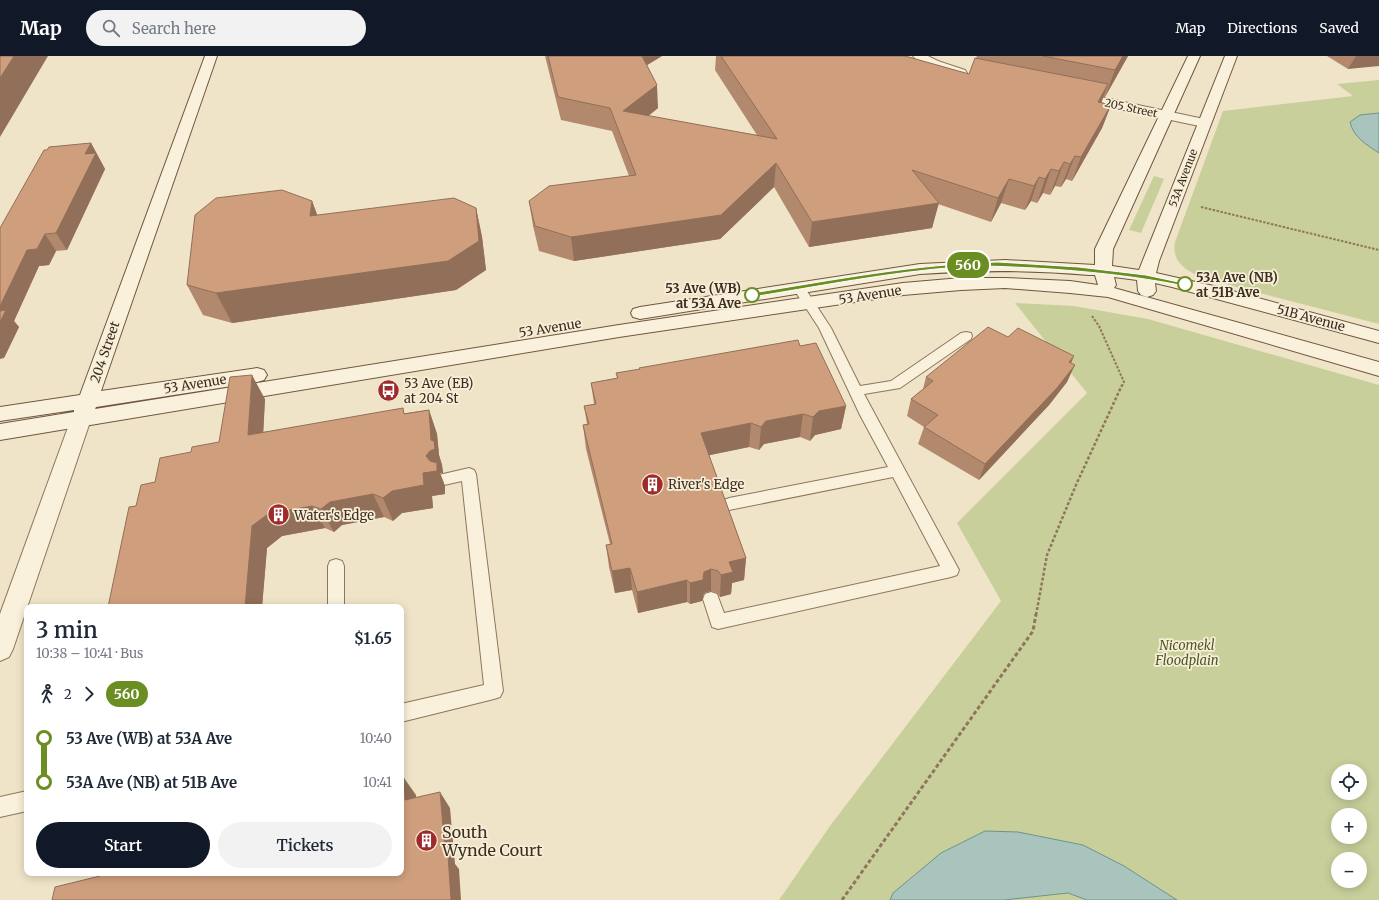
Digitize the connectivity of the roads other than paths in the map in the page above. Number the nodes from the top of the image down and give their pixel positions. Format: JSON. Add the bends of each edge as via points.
{"nodes":[{"id":1,"x":211,"y":56,"type":"edge"},
{"id":2,"x":919,"y":56,"type":"edge"},
{"id":3,"x":1194,"y":56,"type":"edge"},
{"id":4,"x":1232,"y":56,"type":"edge"},
{"id":5,"x":976,"y":76,"type":"edge"},
{"id":6,"x":1058,"y":92,"type":"edge"},
{"id":7,"x":1165,"y":115,"type":"junction"},
{"id":8,"x":1204,"y":123,"type":"junction"},
{"id":9,"x":1103,"y":271,"type":"junction"},
{"id":10,"x":1146,"y":276,"type":"junction"},
{"id":11,"x":1109,"y":292,"type":"junction"},
{"id":12,"x":804,"y":296,"type":"junction"},
{"id":13,"x":1147,"y":303,"type":"junction"},
{"id":14,"x":966,"y":336,"type":"dead end"},
{"id":15,"x":1379,"y":337,"type":"edge"},
{"id":16,"x":1379,"y":369,"type":"edge"},
{"id":17,"x":855,"y":391,"type":"junction"},
{"id":18,"x":85,"y":410,"type":"junction"},
{"id":19,"x":0,"y":414,"type":"edge"},
{"id":20,"x":8,"y":431,"type":"edge"},
{"id":21,"x":897,"y":471,"type":"junction"},
{"id":22,"x":444,"y":479,"type":"dead end"},
{"id":23,"x":729,"y":504,"type":"dead end"},
{"id":24,"x":336,"y":566,"type":"dead end"},
{"id":25,"x":712,"y":599,"type":"dead end"},
{"id":26,"x":336,"y":604,"type":"edge"},
{"id":27,"x":0,"y":649,"type":"edge"},
{"id":28,"x":404,"y":712,"type":"edge"},
{"id":29,"x":24,"y":801,"type":"edge"},
{"id":30,"x":0,"y":807,"type":"edge"}],
"edges":[{"from":1,"to":18,"type":"street","name":"204 Street"},
{"from":2,"to":5,"type":"street","via":[[946,69]]},
{"from":3,"to":7,"type":"street"},
{"from":4,"to":8,"type":"street","name":"53A Avenue"},
{"from":6,"to":7,"type":"street","name":"205 Street"},
{"from":7,"to":8,"type":"street","name":"205 Street"},
{"from":7,"to":9,"type":"street","via":[[1104,249]]},
{"from":8,"to":10,"type":"street","name":"53A Avenue"},
{"from":9,"to":10,"type":"street","name":"51B Avenue"},
{"from":9,"to":11,"type":"street"},
{"from":9,"to":12,"type":"street","name":"53 Avenue","via":[[998,264],[960,265],[920,269]]},
{"from":10,"to":13,"type":"street","name":"53A Avenue"},
{"from":10,"to":15,"type":"street","name":"51B Avenue","via":[[1196,287]]},
{"from":11,"to":12,"type":"street","name":"53 Avenue","via":[[1005,283]]},
{"from":11,"to":13,"type":"street"},
{"from":12,"to":17,"type":"lane","via":[[825,328]]},
{"from":12,"to":18,"type":"street","name":"53 Avenue","via":[[619,331]]},
{"from":13,"to":16,"type":"street"},
{"from":14,"to":17,"type":"lane","via":[[894,385]]},
{"from":17,"to":21,"type":"lane"},
{"from":18,"to":19,"type":"street","name":"53 Avenue"},
{"from":18,"to":20,"type":"street","name":"53 Avenue"},
{"from":18,"to":27,"type":"street","name":"204 Street"},
{"from":21,"to":23,"type":"lane"},
{"from":21,"to":25,"type":"lane","via":[[951,570],[718,622]]},
{"from":22,"to":28,"type":"lane","via":[[469,474],[494,691]]},
{"from":24,"to":26,"type":"lane"},
{"from":29,"to":30,"type":"lane"}]}
